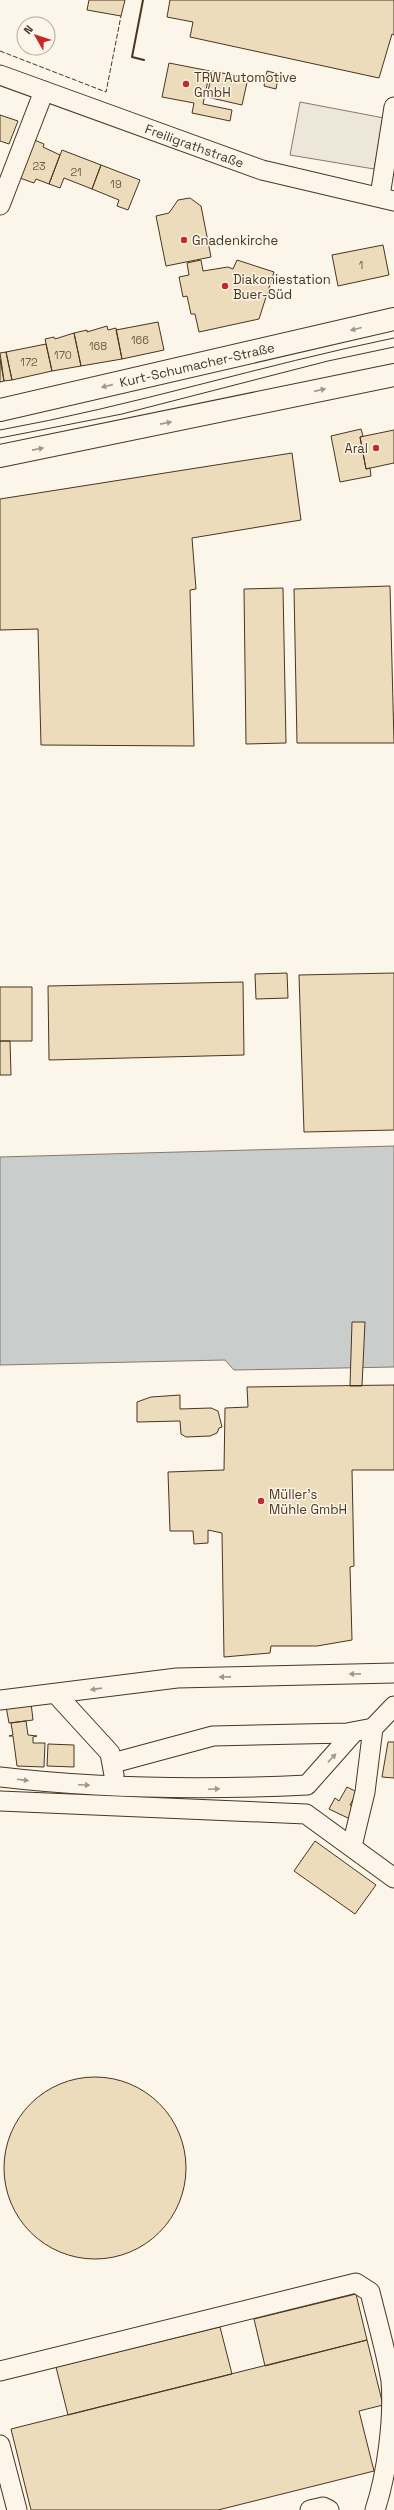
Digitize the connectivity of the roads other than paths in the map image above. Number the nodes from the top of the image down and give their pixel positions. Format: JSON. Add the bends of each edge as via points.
{"nodes":[{"id":1,"x":0,"y":75,"type":"edge"},
{"id":2,"x":44,"y":91,"type":"junction"},
{"id":3,"x":394,"y":107,"type":"edge"},
{"id":4,"x":387,"y":198,"type":"edge"},
{"id":5,"x":0,"y":205,"type":"edge"},
{"id":6,"x":394,"y":319,"type":"edge"},
{"id":7,"x":394,"y":375,"type":"edge"},
{"id":8,"x":0,"y":410,"type":"edge"},
{"id":9,"x":0,"y":456,"type":"edge"},
{"id":10,"x":394,"y":1673,"type":"edge"},
{"id":11,"x":56,"y":1694,"type":"junction"},
{"id":12,"x":0,"y":1700,"type":"edge"},
{"id":13,"x":394,"y":1706,"type":"edge"},
{"id":14,"x":373,"y":1728,"type":"junction"},
{"id":15,"x":354,"y":1732,"type":"junction"},
{"id":16,"x":113,"y":1763,"type":"junction"},
{"id":17,"x":0,"y":1777,"type":"edge"},
{"id":18,"x":114,"y":1786,"type":"junction"},
{"id":19,"x":0,"y":1801,"type":"edge"},
{"id":20,"x":352,"y":1846,"type":"junction"},
{"id":21,"x":394,"y":1878,"type":"edge"},
{"id":22,"x":0,"y":2371,"type":"edge"},
{"id":23,"x":0,"y":2445,"type":"edge"},
{"id":24,"x":17,"y":2510,"type":"edge"},
{"id":25,"x":310,"y":2510,"type":"edge"},
{"id":26,"x":329,"y":2510,"type":"edge"},
{"id":27,"x":375,"y":2510,"type":"edge"}],
"edges":[{"from":1,"to":2,"type":"street","name":"Freiligrathstraße"},
{"from":2,"to":4,"type":"street","name":"Freiligrathstraße","via":[[262,170]]},
{"from":2,"to":5,"type":"street"},
{"from":3,"to":4,"type":"street"},
{"from":6,"to":8,"type":"main road","name":"Kurt-Schumacher-Straße","one_way":true},
{"from":9,"to":7,"type":"main road","one_way":true},
{"from":10,"to":11,"type":"street","one_way":true,"via":[[177,1678]]},
{"from":11,"to":12,"type":"street"},
{"from":11,"to":16,"type":"street","via":[[110,1752]]},
{"from":13,"to":14,"type":"street"},
{"from":14,"to":15,"type":"street"},
{"from":14,"to":20,"type":"street","via":[[365,1792]]},
{"from":15,"to":16,"type":"street","via":[[213,1736]]},
{"from":18,"to":15,"type":"street","one_way":true,"via":[[210,1789],[307,1785]]},
{"from":16,"to":18,"type":"street"},
{"from":17,"to":18,"type":"street","one_way":true},
{"from":19,"to":20,"type":"street","via":[[306,1814]]},
{"from":20,"to":21,"type":"street"},
{"from":22,"to":27,"type":"street","via":[[356,2283],[370,2292],[391,2381],[392,2403],[385,2480]]},
{"from":23,"to":24,"type":"street"},
{"from":25,"to":26,"type":"street","via":[[323,2507]]}]}
